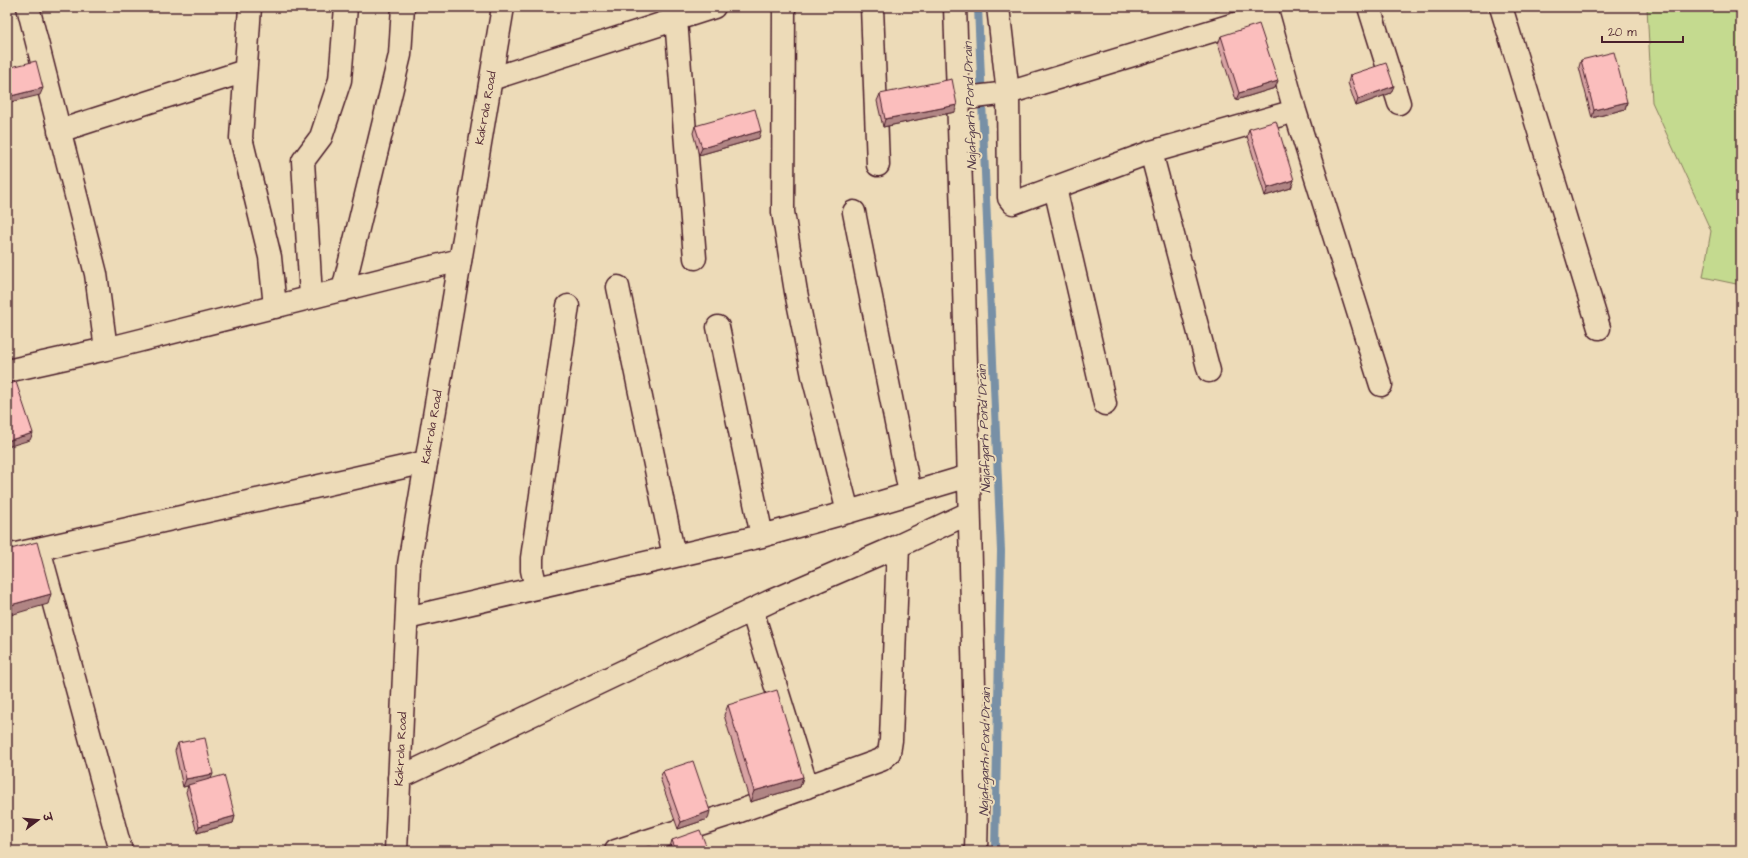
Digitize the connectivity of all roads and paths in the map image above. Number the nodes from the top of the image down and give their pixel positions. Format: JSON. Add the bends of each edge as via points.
{"nodes":[{"id":1,"x":28,"y":7,"type":"edge"},
{"id":2,"x":250,"y":7,"type":"edge"},
{"id":3,"x":346,"y":7,"type":"edge"},
{"id":4,"x":403,"y":7,"type":"edge"},
{"id":5,"x":503,"y":7,"type":"edge"},
{"id":6,"x":714,"y":7,"type":"edge"},
{"id":7,"x":784,"y":7,"type":"edge"},
{"id":8,"x":872,"y":7,"type":"edge"},
{"id":9,"x":955,"y":7,"type":"edge"},
{"id":10,"x":998,"y":7,"type":"edge"},
{"id":11,"x":1369,"y":7,"type":"edge"},
{"id":12,"x":1501,"y":7,"type":"edge"},
{"id":13,"x":1267,"y":10,"type":"edge"},
{"id":14,"x":676,"y":19,"type":"junction"},
{"id":15,"x":245,"y":71,"type":"junction"},
{"id":16,"x":491,"y":79,"type":"junction"},
{"id":17,"x":983,"y":96,"type":"junction"},
{"id":18,"x":1399,"y":103,"type":"dead end"},
{"id":19,"x":1295,"y":111,"type":"junction"},
{"id":20,"x":59,"y":131,"type":"junction"},
{"id":21,"x":1151,"y":152,"type":"junction"},
{"id":22,"x":878,"y":165,"type":"dead end"},
{"id":23,"x":1054,"y":188,"type":"junction"},
{"id":24,"x":854,"y":212,"type":"dead end"},
{"id":25,"x":695,"y":258,"type":"dead end"},
{"id":26,"x":460,"y":260,"type":"junction"},
{"id":27,"x":618,"y":286,"type":"dead end"},
{"id":28,"x":343,"y":290,"type":"junction"},
{"id":29,"x":311,"y":297,"type":"junction"},
{"id":30,"x":568,"y":306,"type":"dead end"},
{"id":31,"x":275,"y":307,"type":"junction"},
{"id":32,"x":718,"y":327,"type":"dead end"},
{"id":33,"x":1599,"y":328,"type":"dead end"},
{"id":34,"x":106,"y":349,"type":"junction"},
{"id":35,"x":7,"y":371,"type":"edge"},
{"id":36,"x":1209,"y":371,"type":"dead end"},
{"id":37,"x":1381,"y":385,"type":"dead end"},
{"id":38,"x":1105,"y":404,"type":"dead end"},
{"id":39,"x":426,"y":462,"type":"junction"},
{"id":40,"x":969,"y":476,"type":"junction"},
{"id":41,"x":910,"y":492,"type":"junction"},
{"id":42,"x":848,"y":512,"type":"junction"},
{"id":43,"x":969,"y":513,"type":"junction"},
{"id":44,"x":762,"y":536,"type":"junction"},
{"id":45,"x":898,"y":546,"type":"junction"},
{"id":46,"x":39,"y":549,"type":"junction"},
{"id":47,"x":7,"y":556,"type":"edge"},
{"id":48,"x":674,"y":556,"type":"junction"},
{"id":49,"x":536,"y":588,"type":"junction"},
{"id":50,"x":752,"y":610,"type":"junction"},
{"id":51,"x":407,"y":618,"type":"junction"},
{"id":52,"x":399,"y":778,"type":"junction"},
{"id":53,"x":807,"y":787,"type":"junction"},
{"id":54,"x":121,"y":851,"type":"edge"},
{"id":55,"x":396,"y":851,"type":"edge"},
{"id":56,"x":616,"y":851,"type":"edge"},
{"id":57,"x":976,"y":851,"type":"edge"}],
"edges":[{"from":1,"to":20,"type":"street"},
{"from":2,"to":15,"type":"street"},
{"from":3,"to":29,"type":"street","via":[[340,80],[321,137],[303,161]]},
{"from":4,"to":28,"type":"street","via":[[400,56]]},
{"from":5,"to":16,"type":"street","name":"Kakrola Road"},
{"from":6,"to":14,"type":"street"},
{"from":7,"to":42,"type":"street","via":[[783,212],[813,376]]},
{"from":8,"to":22,"type":"street"},
{"from":9,"to":17,"type":"street"},
{"from":10,"to":17,"type":"street"},
{"from":11,"to":18,"type":"street"},
{"from":12,"to":33,"type":"street"},
{"from":13,"to":17,"type":"street"},
{"from":13,"to":19,"type":"street"},
{"from":14,"to":16,"type":"street"},
{"from":14,"to":25,"type":"street"},
{"from":15,"to":20,"type":"street"},
{"from":15,"to":31,"type":"street","via":[[241,138],[270,256]]},
{"from":16,"to":26,"type":"street","name":"Kakrola Road"},
{"from":17,"to":23,"type":"street","via":[[1012,202]]},
{"from":17,"to":40,"type":"street"},
{"from":19,"to":21,"type":"street"},
{"from":19,"to":37,"type":"street"},
{"from":20,"to":34,"type":"street","via":[[96,274]]},
{"from":21,"to":23,"type":"street"},
{"from":21,"to":36,"type":"street"},
{"from":23,"to":38,"type":"street"},
{"from":24,"to":41,"type":"street"},
{"from":26,"to":28,"type":"street"},
{"from":26,"to":39,"type":"street","name":"Kakrola Road"},
{"from":27,"to":48,"type":"street"},
{"from":28,"to":29,"type":"street"},
{"from":29,"to":31,"type":"street"},
{"from":30,"to":49,"type":"street","via":[[532,558]]},
{"from":31,"to":34,"type":"street"},
{"from":32,"to":44,"type":"street"},
{"from":34,"to":35,"type":"street"},
{"from":39,"to":46,"type":"street"},
{"from":39,"to":51,"type":"street","name":"Kakrola Road","via":[[409,564]]},
{"from":40,"to":41,"type":"street"},
{"from":40,"to":43,"type":"street"},
{"from":41,"to":42,"type":"street"},
{"from":42,"to":44,"type":"street"},
{"from":43,"to":45,"type":"street"},
{"from":43,"to":57,"type":"street"},
{"from":44,"to":48,"type":"street"},
{"from":45,"to":50,"type":"street"},
{"from":45,"to":53,"type":"street","via":[[889,753],[881,760]]},
{"from":46,"to":47,"type":"street"},
{"from":46,"to":54,"type":"street"},
{"from":48,"to":49,"type":"street"},
{"from":49,"to":51,"type":"street"},
{"from":50,"to":52,"type":"street"},
{"from":50,"to":53,"type":"street"},
{"from":51,"to":52,"type":"street","name":"Kakrola Road"},
{"from":52,"to":55,"type":"street","name":"Kakrola Road"},
{"from":53,"to":56,"type":"street"}]}
